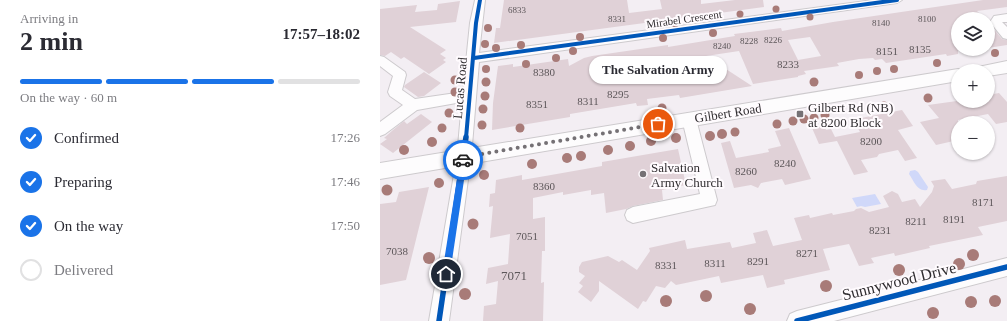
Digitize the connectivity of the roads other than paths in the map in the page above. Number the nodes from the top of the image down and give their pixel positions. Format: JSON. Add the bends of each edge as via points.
{"nodes":[{"id":1,"x":480,"y":0,"type":"edge"},
{"id":2,"x":897,"y":0,"type":"edge"},
{"id":3,"x":1007,"y":18,"type":"edge"},
{"id":4,"x":1007,"y":35,"type":"edge"},
{"id":5,"x":474,"y":58,"type":"junction"},
{"id":6,"x":380,"y":60,"type":"edge"},
{"id":7,"x":1007,"y":67,"type":"edge"},
{"id":8,"x":995,"y":69,"type":"edge"},
{"id":9,"x":951,"y":76,"type":"edge"},
{"id":10,"x":470,"y":96,"type":"junction"},
{"id":11,"x":413,"y":105,"type":"junction"},
{"id":12,"x":689,"y":119,"type":"junction"},
{"id":13,"x":380,"y":130,"type":"edge"},
{"id":14,"x":464,"y":157,"type":"junction"},
{"id":15,"x":380,"y":171,"type":"edge"},
{"id":16,"x":633,"y":215,"type":"dead end"},
{"id":17,"x":1007,"y":267,"type":"edge"},
{"id":18,"x":439,"y":321,"type":"edge"},
{"id":19,"x":797,"y":321,"type":"edge"}],
"edges":[{"from":1,"to":5,"type":"street","name":"Lucas Road"},
{"from":2,"to":5,"type":"street","name":"Mirabel Crescent"},
{"from":3,"to":4,"type":"street","via":[[998,19],[996,22]]},
{"from":5,"to":10,"type":"street","name":"Lucas Road"},
{"from":6,"to":11,"type":"street","via":[[400,75],[395,92]]},
{"from":7,"to":8,"type":"main road"},
{"from":9,"to":12,"type":"main road","name":"Gilbert Road"},
{"from":10,"to":11,"type":"street"},
{"from":10,"to":14,"type":"street","name":"Lucas Road"},
{"from":11,"to":13,"type":"street"},
{"from":12,"to":14,"type":"main road","name":"Gilbert Road"},
{"from":12,"to":16,"type":"street","via":[[709,200]]},
{"from":14,"to":15,"type":"main road","name":"Gilbert Road"},
{"from":14,"to":18,"type":"street","name":"Lucas Road"},
{"from":17,"to":19,"type":"street","name":"Sunnywood Drive"}]}
